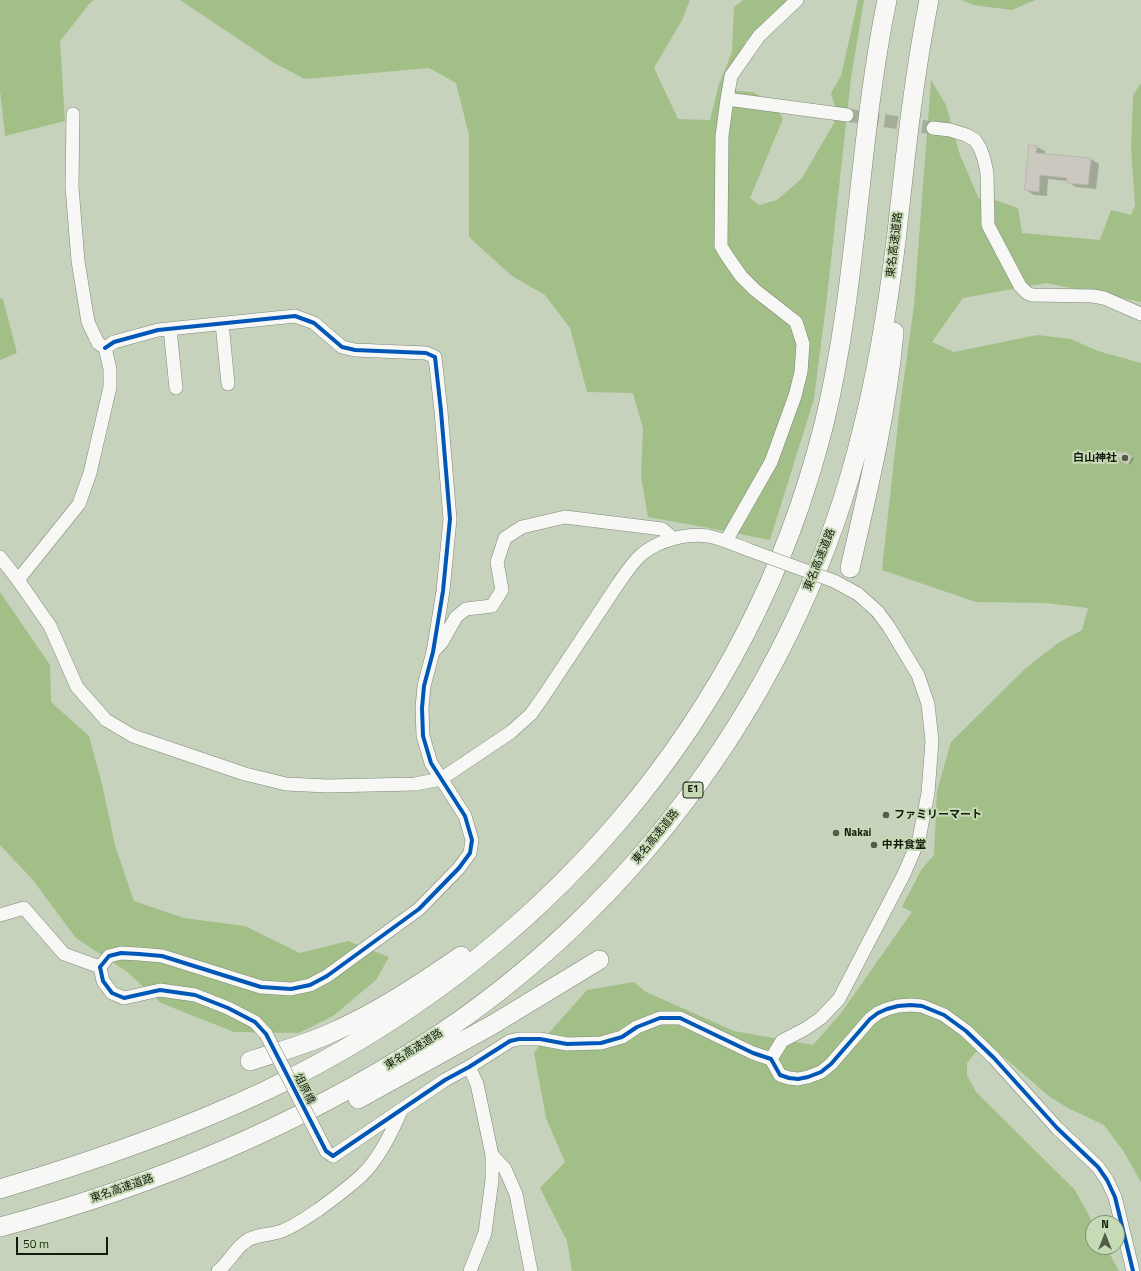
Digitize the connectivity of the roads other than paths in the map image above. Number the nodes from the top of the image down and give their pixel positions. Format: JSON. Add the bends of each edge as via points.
{"nodes":[{"id":1,"x":797,"y":0,"type":"edge"},
{"id":2,"x":887,"y":0,"type":"edge"},
{"id":3,"x":929,"y":0,"type":"edge"},
{"id":4,"x":727,"y":99,"type":"junction"},
{"id":5,"x":73,"y":114,"type":"dead end"},
{"id":6,"x":847,"y":115,"type":"tunnel mouth"},
{"id":7,"x":933,"y":128,"type":"tunnel mouth"},
{"id":8,"x":895,"y":244,"type":"junction"},
{"id":9,"x":1141,"y":314,"type":"edge"},
{"id":10,"x":222,"y":324,"type":"junction"},
{"id":11,"x":170,"y":328,"type":"junction"},
{"id":12,"x":105,"y":348,"type":"junction"},
{"id":13,"x":228,"y":384,"type":"dead end"},
{"id":14,"x":176,"y":388,"type":"dead end"},
{"id":15,"x":673,"y":538,"type":"junction"},
{"id":16,"x":726,"y":541,"type":"junction"},
{"id":17,"x":0,"y":557,"type":"edge"},
{"id":18,"x":850,"y":568,"type":"dead end"},
{"id":19,"x":18,"y":580,"type":"junction"},
{"id":20,"x":433,"y":652,"type":"junction"},
{"id":21,"x":698,"y":714,"type":"junction"},
{"id":22,"x":441,"y":779,"type":"junction"},
{"id":23,"x":0,"y":915,"type":"edge"},
{"id":24,"x":599,"y":960,"type":"dead end"},
{"id":25,"x":100,"y":966,"type":"junction"},
{"id":26,"x":771,"y":1059,"type":"junction"},
{"id":27,"x":250,"y":1061,"type":"dead end"},
{"id":28,"x":469,"y":1067,"type":"junction"},
{"id":29,"x":401,"y":1111,"type":"junction"},
{"id":30,"x":492,"y":1155,"type":"junction"},
{"id":31,"x":0,"y":1189,"type":"edge"},
{"id":32,"x":67,"y":1208,"type":"junction"},
{"id":33,"x":0,"y":1227,"type":"edge"},
{"id":34,"x":218,"y":1271,"type":"edge"},
{"id":35,"x":470,"y":1271,"type":"edge"},
{"id":36,"x":530,"y":1271,"type":"edge"},
{"id":37,"x":1133,"y":1271,"type":"edge"}],
"edges":[{"from":1,"to":4,"type":"street","via":[[759,36],[731,76]]},
{"from":2,"to":21,"type":"highway","via":[[869,108],[850,277],[838,356],[820,438],[791,531],[770,582],[726,669]]},
{"from":3,"to":8,"type":"highway","name":"東名高速道路","number":"E1","via":[[913,93]]},
{"from":4,"to":6,"type":"street"},
{"from":4,"to":16,"type":"street","via":[[722,136],[722,246],[740,276],[796,322],[803,344],[801,372],[771,462]]},
{"from":5,"to":12,"type":"street","via":[[72,187],[78,261],[88,322],[98,343]]},
{"from":7,"to":9,"type":"street","via":[[966,135],[980,148],[992,175],[988,225],[1020,286],[1027,293],[1037,296],[1104,298]]},
{"from":8,"to":18,"type":"highway","via":[[895,315],[891,368],[877,447]]},
{"from":8,"to":32,"type":"highway","name":"東名高速道路","number":"E1","via":[[884,322],[862,433],[842,504],[808,590],[775,661],[734,732],[684,803],[632,867],[575,926],[511,981],[464,1018],[378,1073],[285,1123],[232,1147]]},
{"from":10,"to":11,"type":"street"},
{"from":10,"to":13,"type":"street"},
{"from":10,"to":20,"type":"street","via":[[295,316],[314,323],[342,347],[355,350],[426,353],[435,358],[450,519],[443,591]]},
{"from":11,"to":12,"type":"street","via":[[114,342]]},
{"from":11,"to":14,"type":"street"},
{"from":12,"to":19,"type":"street","via":[[110,369],[110,387],[90,473],[79,504]]},
{"from":15,"to":16,"type":"street","via":[[708,536]]},
{"from":15,"to":20,"type":"street","via":[[662,529],[565,517],[522,527],[505,538],[497,562],[502,590],[492,606],[466,609],[456,617],[442,642]]},
{"from":15,"to":22,"type":"street","via":[[642,554],[630,566],[531,714],[511,732]]},
{"from":16,"to":26,"type":"street","bridge":true,"via":[[834,581],[858,594],[878,612],[918,675],[928,704],[932,741],[919,839],[904,874],[839,999],[821,1018],[782,1041]]},
{"from":17,"to":19,"type":"street"},
{"from":19,"to":22,"type":"street","via":[[50,626],[77,687],[106,720],[133,736],[245,774],[286,784],[415,784]]},
{"from":20,"to":22,"type":"street","via":[[424,686],[423,736],[431,763]]},
{"from":21,"to":27,"type":"highway","via":[[577,854],[485,939],[415,988],[375,1011],[331,1033]]},
{"from":21,"to":31,"type":"highway","via":[[648,787],[575,871],[505,937],[464,970],[390,1021],[269,1089],[211,1116],[144,1142]]},
{"from":22,"to":25,"type":"street","via":[[465,816],[472,840],[470,853],[419,909],[327,976],[310,985],[291,989],[261,986],[162,956],[121,953],[109,956]]},
{"from":23,"to":25,"type":"street","via":[[24,908],[64,954]]},
{"from":24,"to":32,"type":"highway","via":[[492,1025],[293,1131],[194,1172],[136,1191]]},
{"from":25,"to":29,"type":"street","name":"俎原橋","bridge":true,"via":[[103,981],[112,993],[124,998],[160,990],[195,995],[255,1022],[266,1034],[326,1151],[333,1156]]},
{"from":26,"to":28,"type":"street","via":[[680,1018],[660,1018],[636,1027],[622,1037],[601,1043],[567,1044],[540,1039],[510,1041]]},
{"from":26,"to":37,"type":"street","via":[[780,1074],[798,1079],[808,1077],[821,1072],[831,1064],[870,1019],[882,1011],[911,1005],[922,1006],[944,1015],[966,1031],[994,1058],[1057,1128],[1098,1167],[1114,1197]]},
{"from":28,"to":29,"type":"street","via":[[445,1080]]},
{"from":28,"to":30,"type":"street","via":[[477,1084]]},
{"from":29,"to":34,"type":"street","via":[[377,1155],[362,1175],[333,1200],[297,1224],[281,1232],[253,1237],[240,1245]]},
{"from":30,"to":35,"type":"street","via":[[486,1233]]},
{"from":30,"to":36,"type":"street","via":[[505,1169],[516,1194]]},
{"from":32,"to":33,"type":"highway","name":"東名高速道路","number":"E1"}]}
